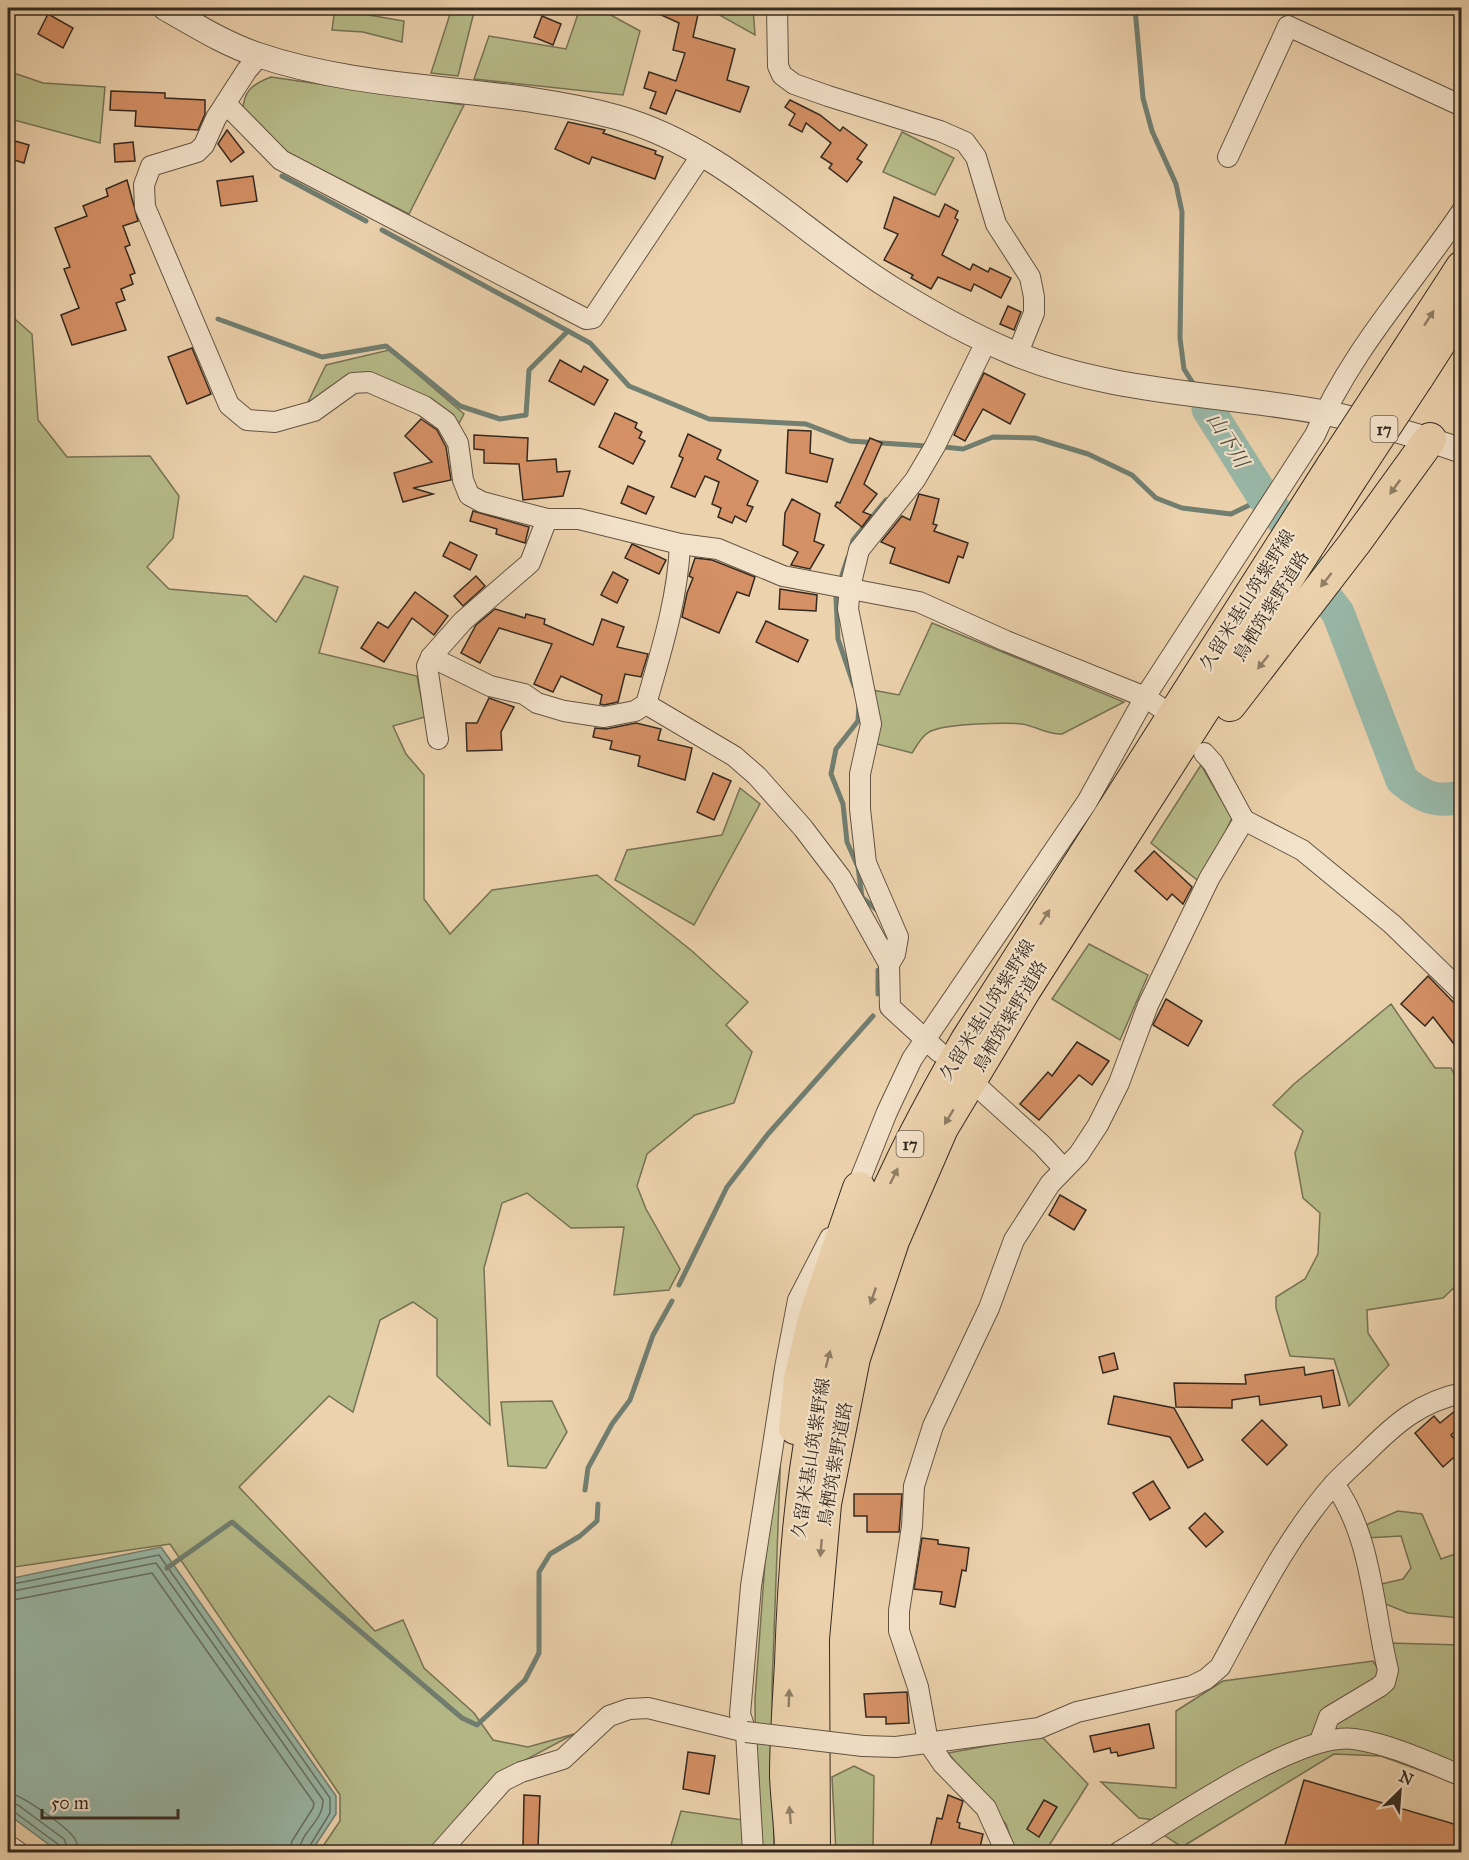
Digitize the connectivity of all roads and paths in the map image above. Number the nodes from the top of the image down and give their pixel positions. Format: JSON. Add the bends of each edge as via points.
{"nodes":[{"id":1,"x":165,"y":8,"type":"edge"},
{"id":2,"x":777,"y":8,"type":"edge"},
{"id":3,"x":259,"y":56,"type":"junction"},
{"id":4,"x":226,"y":104,"type":"junction"},
{"id":5,"x":1461,"y":106,"type":"edge"},
{"id":6,"x":702,"y":153,"type":"junction"},
{"id":7,"x":1228,"y":157,"type":"dead end"},
{"id":8,"x":1461,"y":211,"type":"edge"},
{"id":9,"x":1461,"y":267,"type":"edge"},
{"id":10,"x":1461,"y":308,"type":"edge"},
{"id":11,"x":986,"y":342,"type":"junction"},
{"id":12,"x":1017,"y":355,"type":"junction"},
{"id":13,"x":1407,"y":372,"type":"junction"},
{"id":14,"x":1324,"y":413,"type":"junction"},
{"id":15,"x":1430,"y":439,"type":"junction"},
{"id":16,"x":1461,"y":451,"type":"edge"},
{"id":17,"x":547,"y":519,"type":"junction"},
{"id":18,"x":680,"y":544,"type":"junction"},
{"id":19,"x":850,"y":587,"type":"junction"},
{"id":20,"x":1274,"y":604,"type":"junction"},
{"id":21,"x":431,"y":657,"type":"junction"},
{"id":22,"x":1153,"y":702,"type":"junction"},
{"id":23,"x":646,"y":704,"type":"junction"},
{"id":24,"x":438,"y":739,"type":"dead end"},
{"id":25,"x":1204,"y":753,"type":"dead end"},
{"id":26,"x":1244,"y":820,"type":"junction"},
{"id":27,"x":889,"y":964,"type":"junction"},
{"id":28,"x":1461,"y":992,"type":"edge"},
{"id":29,"x":932,"y":1046,"type":"junction"},
{"id":30,"x":979,"y":1088,"type":"dead end"},
{"id":31,"x":1064,"y":1169,"type":"junction"},
{"id":32,"x":859,"y":1188,"type":"junction"},
{"id":33,"x":1461,"y":1393,"type":"edge"},
{"id":34,"x":1334,"y":1484,"type":"junction"},
{"id":35,"x":796,"y":1549,"type":"junction"},
{"id":36,"x":746,"y":1732,"type":"junction"},
{"id":37,"x":1320,"y":1741,"type":"junction"},
{"id":38,"x":928,"y":1742,"type":"junction"},
{"id":39,"x":1461,"y":1776,"type":"edge"},
{"id":40,"x":8,"y":1845,"type":"edge"},
{"id":41,"x":18,"y":1852,"type":"edge"},
{"id":42,"x":440,"y":1852,"type":"edge"},
{"id":43,"x":753,"y":1852,"type":"edge"},
{"id":44,"x":791,"y":1852,"type":"edge"},
{"id":45,"x":814,"y":1852,"type":"edge"},
{"id":46,"x":1006,"y":1852,"type":"edge"},
{"id":47,"x":1119,"y":1852,"type":"edge"}],
"edges":[{"from":1,"to":3,"type":"street","via":[[221,40]]},
{"from":2,"to":12,"type":"street","via":[[778,66],[782,75],[806,88],[965,142],[976,158],[996,224],[1030,277],[1034,314]]},
{"from":3,"to":4,"type":"street"},
{"from":3,"to":6,"type":"street","via":[[419,88],[568,107],[659,132]]},
{"from":4,"to":6,"type":"street","via":[[281,160],[586,320],[594,318]]},
{"from":4,"to":17,"type":"street","via":[[197,152],[151,166],[144,185],[145,207],[229,405],[247,420],[275,422],[314,411],[353,383],[369,382],[424,406],[446,422],[458,443],[469,495]]},
{"from":5,"to":7,"type":"street","via":[[1288,26]]},
{"from":6,"to":11,"type":"street","via":[[892,290]]},
{"from":8,"to":14,"type":"street","via":[[1355,359]]},
{"from":13,"to":9,"type":"main road","name":"久留米基山筑紫野線","number":"17","one_way":true},
{"from":10,"to":13,"type":"main road","number":"17"},
{"from":11,"to":12,"type":"street"},
{"from":11,"to":19,"type":"street","via":[[915,480],[859,550]]},
{"from":12,"to":14,"type":"street","via":[[1086,375],[1184,394]]},
{"from":13,"to":20,"type":"main road","name":"久留米基山筑紫野線","number":"17","bridge":true,"via":[[1318,510]]},
{"from":14,"to":15,"type":"street"},
{"from":14,"to":22,"type":"street","via":[[1316,435]]},
{"from":15,"to":16,"type":"street"},
{"from":15,"to":20,"type":"main road","one_way":true,"via":[[1354,544]]},
{"from":17,"to":18,"type":"street","via":[[579,519]]},
{"from":17,"to":21,"type":"street","via":[[530,563],[464,621]]},
{"from":18,"to":19,"type":"street","via":[[718,549],[783,576]]},
{"from":18,"to":23,"type":"street","via":[[666,634]]},
{"from":19,"to":22,"type":"street","via":[[919,602]]},
{"from":19,"to":27,"type":"street","via":[[848,609],[871,724],[860,774],[863,837],[866,862],[898,937]]},
{"from":35,"to":20,"type":"main road","name":"久留米基山筑紫野線","number":"17","one_way":true,"via":[[812,1433],[849,1285],[921,1120],[967,1040]]},
{"from":20,"to":45,"type":"main road","name":"鳥栖筑紫野道路","number":"17","one_way":true,"via":[[1024,991],[942,1128],[873,1295],[854,1358],[825,1504],[813,1639]]},
{"from":21,"to":23,"type":"street","via":[[489,686],[524,694],[537,703],[564,711],[604,717],[635,711]]},
{"from":21,"to":24,"type":"street","via":[[427,666]]},
{"from":22,"to":29,"type":"street"},
{"from":23,"to":27,"type":"street","via":[[734,756],[758,776],[842,878]]},
{"from":25,"to":26,"type":"street"},
{"from":26,"to":28,"type":"street","via":[[1302,850],[1392,924]]},
{"from":26,"to":31,"type":"street","via":[[1209,879],[1148,1005],[1119,1083],[1098,1125]]},
{"from":27,"to":29,"type":"street","via":[[890,1007]]},
{"from":29,"to":32,"type":"street","via":[[887,1112]]},
{"from":30,"to":31,"type":"street"},
{"from":31,"to":38,"type":"street","via":[[1014,1240],[989,1308],[933,1426],[915,1479],[899,1631],[918,1687]]},
{"from":32,"to":35,"type":"main road","via":[[815,1316],[800,1379],[791,1470]]},
{"from":32,"to":36,"type":"street","via":[[798,1300],[751,1586],[740,1714]]},
{"from":33,"to":34,"type":"street","via":[[1440,1397],[1418,1408]]},
{"from":34,"to":37,"type":"street","via":[[1345,1500],[1365,1556],[1388,1670],[1379,1687],[1329,1717]]},
{"from":34,"to":38,"type":"street","via":[[1275,1566],[1220,1667],[1206,1679],[1192,1686],[1077,1712],[1039,1728]]},
{"from":44,"to":35,"type":"main road","name":"久留米基山筑紫野線","number":"17","one_way":true,"via":[[786,1777]]},
{"from":36,"to":38,"type":"street","bridge":true,"via":[[863,1746],[896,1747]]},
{"from":36,"to":42,"type":"street","via":[[648,1708],[609,1716],[563,1759],[503,1781]]},
{"from":36,"to":43,"type":"street"},
{"from":37,"to":39,"type":"street","via":[[1353,1738]]},
{"from":37,"to":47,"type":"street","via":[[1272,1761]]},
{"from":38,"to":46,"type":"street","via":[[943,1764],[986,1808]]},
{"from":40,"to":41,"type":"street"}]}
